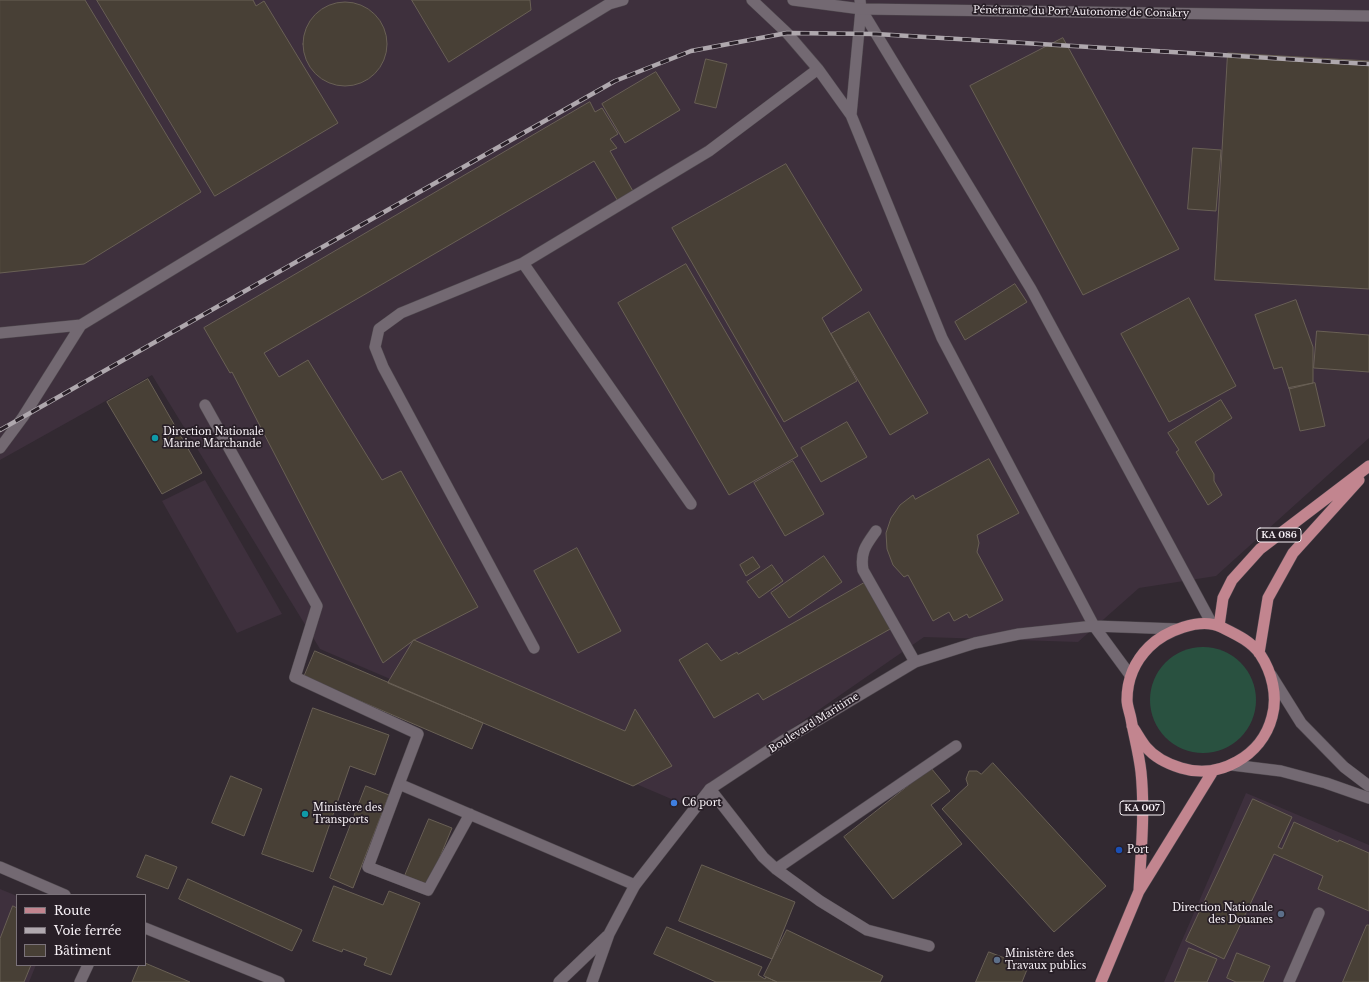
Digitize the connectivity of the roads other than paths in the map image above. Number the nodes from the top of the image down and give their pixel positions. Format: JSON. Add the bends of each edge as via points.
{"nodes":[{"id":1,"x":623,"y":0,"type":"edge"},
{"id":2,"x":752,"y":0,"type":"edge"},
{"id":3,"x":793,"y":0,"type":"edge"},
{"id":4,"x":860,"y":5,"type":"edge"},
{"id":5,"x":1369,"y":16,"type":"edge"},
{"id":6,"x":818,"y":69,"type":"junction"},
{"id":7,"x":851,"y":115,"type":"junction"},
{"id":8,"x":523,"y":263,"type":"junction"},
{"id":9,"x":81,"y":326,"type":"junction"},
{"id":10,"x":0,"y":333,"type":"edge"},
{"id":11,"x":205,"y":405,"type":"dead end"},
{"id":12,"x":0,"y":448,"type":"edge"},
{"id":13,"x":1369,"y":466,"type":"edge"},
{"id":14,"x":1369,"y":469,"type":"edge"},
{"id":15,"x":691,"y":504,"type":"dead end"},
{"id":16,"x":876,"y":531,"type":"dead end"},
{"id":17,"x":1215,"y":625,"type":"junction"},
{"id":18,"x":1094,"y":626,"type":"junction"},
{"id":19,"x":1177,"y":628,"type":"junction"},
{"id":20,"x":534,"y":648,"type":"dead end"},
{"id":21,"x":1259,"y":653,"type":"junction"},
{"id":22,"x":914,"y":662,"type":"junction"},
{"id":23,"x":1270,"y":673,"type":"junction"},
{"id":24,"x":1130,"y":675,"type":"junction"},
{"id":25,"x":1132,"y":726,"type":"junction"},
{"id":26,"x":956,"y":746,"type":"dead end"},
{"id":27,"x":1232,"y":765,"type":"junction"},
{"id":28,"x":1213,"y":771,"type":"junction"},
{"id":29,"x":399,"y":784,"type":"junction"},
{"id":30,"x":1369,"y":786,"type":"edge"},
{"id":31,"x":710,"y":790,"type":"junction"},
{"id":32,"x":1369,"y":798,"type":"edge"},
{"id":33,"x":470,"y":814,"type":"junction"},
{"id":34,"x":0,"y":868,"type":"edge"},
{"id":35,"x":776,"y":869,"type":"junction"},
{"id":36,"x":635,"y":885,"type":"junction"},
{"id":37,"x":1139,"y":892,"type":"junction"},
{"id":38,"x":62,"y":894,"type":"edge"},
{"id":39,"x":1319,"y":913,"type":"dead end"},
{"id":40,"x":146,"y":928,"type":"edge"},
{"id":41,"x":609,"y":934,"type":"junction"},
{"id":42,"x":929,"y":946,"type":"dead end"},
{"id":43,"x":88,"y":966,"type":"edge"},
{"id":44,"x":80,"y":982,"type":"edge"},
{"id":45,"x":279,"y":982,"type":"edge"},
{"id":46,"x":559,"y":982,"type":"edge"},
{"id":47,"x":592,"y":982,"type":"edge"},
{"id":48,"x":1102,"y":982,"type":"edge"},
{"id":49,"x":1289,"y":982,"type":"edge"}],
"edges":[{"from":1,"to":9,"type":"street","via":[[609,4]]},
{"from":2,"to":6,"type":"street","via":[[787,33]]},
{"from":3,"to":4,"type":"street","name":"Pénétrante du Port Autonome de Conakry"},
{"from":4,"to":5,"type":"street","name":"Pénétrante du Port Autonome de Conakry"},
{"from":4,"to":7,"type":"street"},
{"from":4,"to":17,"type":"street","via":[[1031,289]]},
{"from":6,"to":7,"type":"street"},
{"from":6,"to":8,"type":"street","via":[[709,151]]},
{"from":7,"to":18,"type":"street","via":[[942,338]]},
{"from":8,"to":15,"type":"street"},
{"from":8,"to":20,"type":"street","via":[[401,313],[379,329],[375,347],[383,367]]},
{"from":9,"to":10,"type":"street"},
{"from":9,"to":12,"type":"street","via":[[23,417]]},
{"from":11,"to":29,"type":"street","via":[[317,606],[295,677],[418,734]]},
{"from":13,"to":17,"type":"main road","number":"KA 086","via":[[1260,550],[1232,580],[1223,598]]},
{"from":14,"to":21,"type":"main road","number":"KA 086","via":[[1293,553],[1268,598]]},
{"from":16,"to":22,"type":"street","via":[[864,549],[861,561],[863,570]]},
{"from":17,"to":19,"type":"main road","via":[[1199,624]]},
{"from":17,"to":21,"type":"main road","via":[[1242,637]]},
{"from":18,"to":19,"type":"street","name":"Boulevard Maritime"},
{"from":18,"to":22,"type":"street","name":"Boulevard Maritime","via":[[1019,634],[974,643]]},
{"from":18,"to":24,"type":"street"},
{"from":19,"to":24,"type":"main road","via":[[1157,639],[1141,655]]},
{"from":21,"to":23,"type":"main road"},
{"from":22,"to":31,"type":"street","name":"Boulevard Maritime","via":[[781,742]]},
{"from":23,"to":27,"type":"main road","via":[[1275,694],[1272,717],[1263,738],[1250,753]]},
{"from":23,"to":30,"type":"street","via":[[1301,723],[1344,767]]},
{"from":24,"to":25,"type":"main road","via":[[1127,701]]},
{"from":25,"to":28,"type":"main road","via":[[1146,748],[1167,763],[1192,771]]},
{"from":25,"to":37,"type":"main road","number":"KA 007","via":[[1141,771],[1143,813]]},
{"from":26,"to":35,"type":"street"},
{"from":27,"to":28,"type":"main road"},
{"from":27,"to":32,"type":"street","via":[[1280,771]]},
{"from":28,"to":37,"type":"main road","number":"KA 007"},
{"from":29,"to":33,"type":"street"},
{"from":29,"to":33,"type":"street","via":[[368,867],[428,890]]},
{"from":31,"to":35,"type":"street","via":[[763,857]]},
{"from":31,"to":36,"type":"street","name":"Boulevard Maritime"},
{"from":33,"to":36,"type":"street"},
{"from":34,"to":38,"type":"street"},
{"from":35,"to":42,"type":"street","via":[[820,901],[867,930]]},
{"from":36,"to":41,"type":"street","name":"Boulevard Maritime"},
{"from":37,"to":48,"type":"main road","number":"KA 007"},
{"from":39,"to":49,"type":"street"},
{"from":40,"to":45,"type":"street"},
{"from":41,"to":46,"type":"street","name":"Boulevard Maritime"},
{"from":41,"to":47,"type":"street","name":"Boulevard Maritime"},
{"from":43,"to":44,"type":"street"}]}
